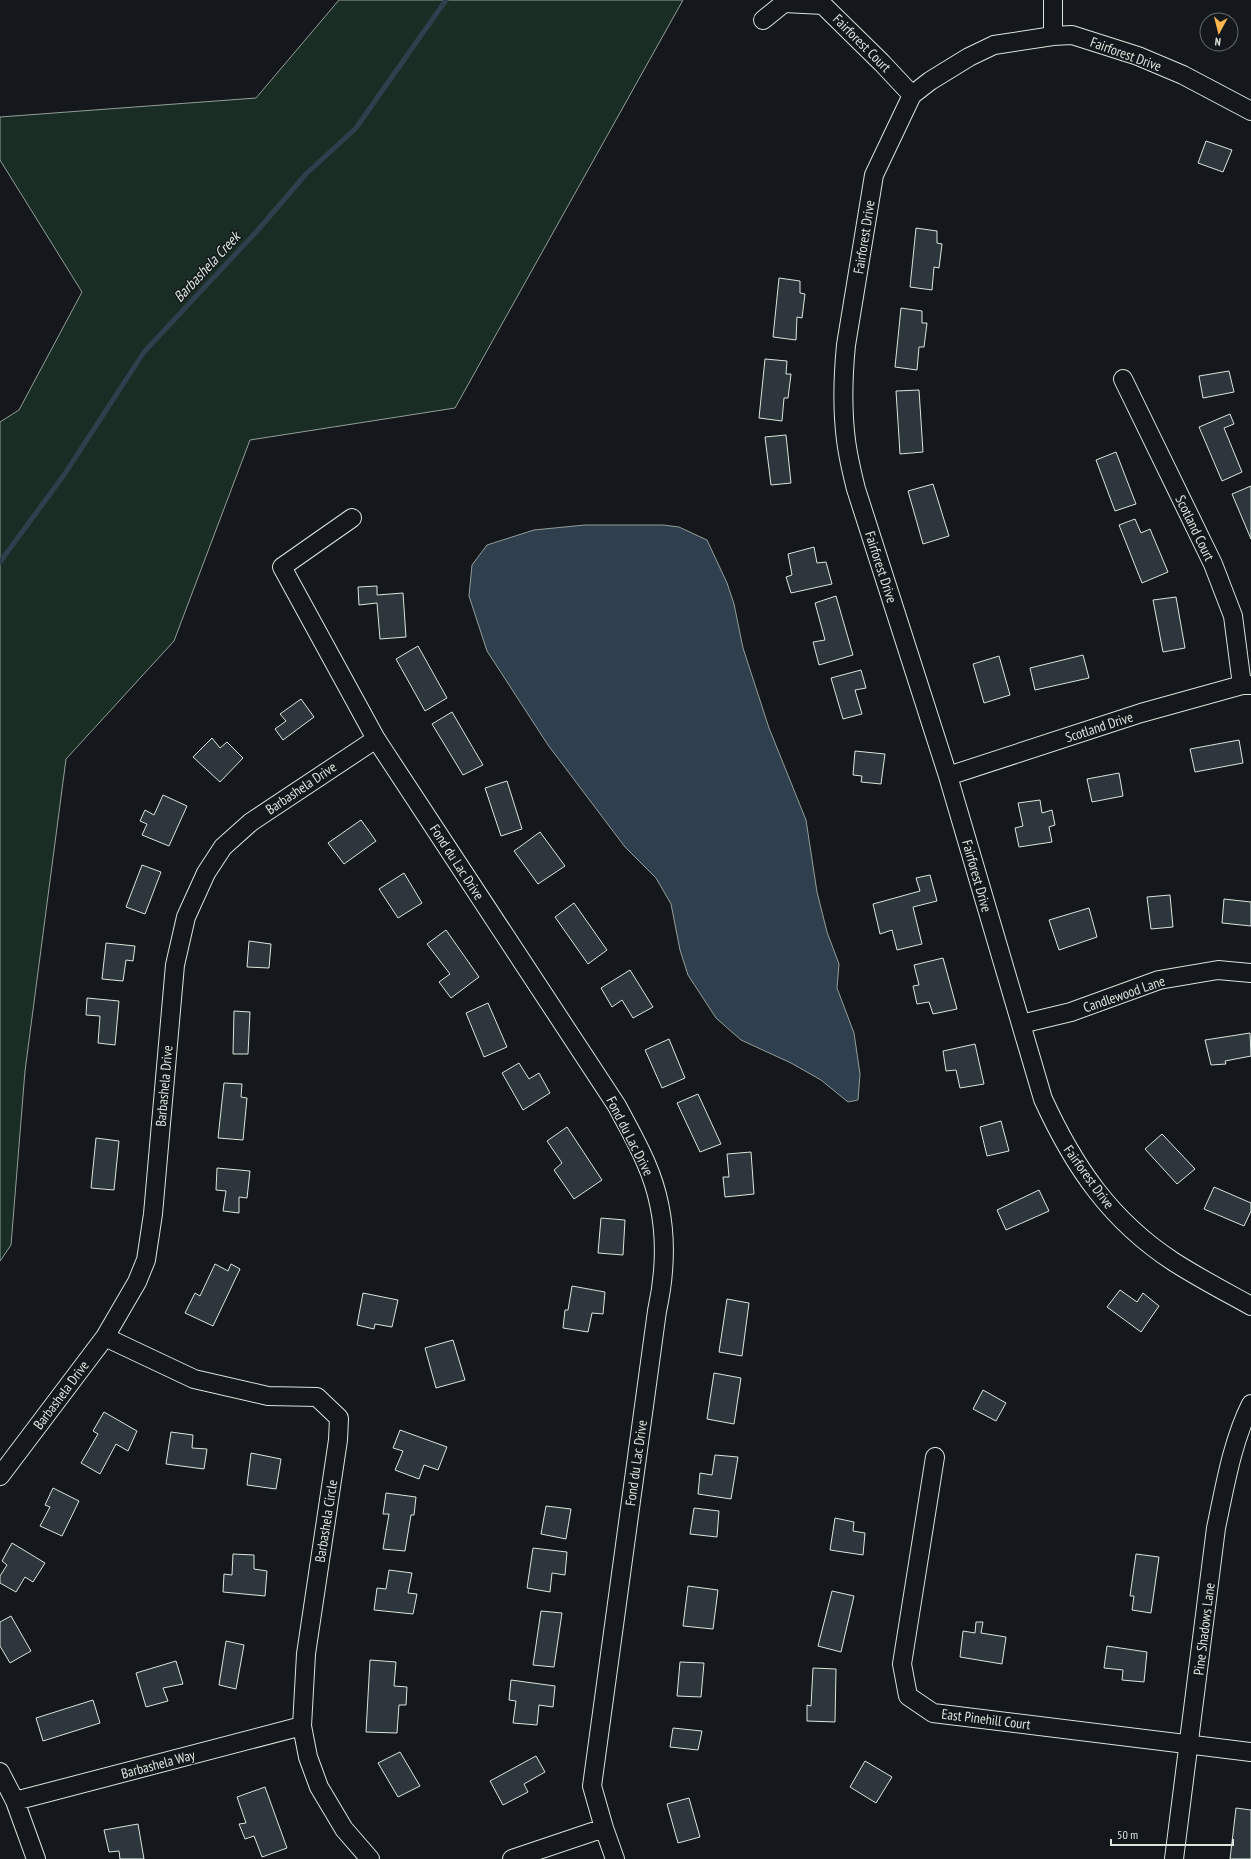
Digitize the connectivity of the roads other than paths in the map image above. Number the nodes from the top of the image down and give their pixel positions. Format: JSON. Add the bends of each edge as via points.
{"nodes":[{"id":1,"x":1053,"y":0,"type":"edge"},
{"id":2,"x":763,"y":20,"type":"dead end"},
{"id":3,"x":1052,"y":36,"type":"junction"},
{"id":4,"x":912,"y":95,"type":"junction"},
{"id":5,"x":1251,"y":111,"type":"edge"},
{"id":6,"x":1123,"y":379,"type":"dead end"},
{"id":7,"x":352,"y":518,"type":"dead end"},
{"id":8,"x":1246,"y":685,"type":"edge"},
{"id":9,"x":376,"y":739,"type":"junction"},
{"id":10,"x":948,"y":776,"type":"junction"},
{"id":11,"x":1251,"y":973,"type":"edge"},
{"id":12,"x":1021,"y":1024,"type":"junction"},
{"id":13,"x":1251,"y":1306,"type":"edge"},
{"id":14,"x":105,"y":1337,"type":"junction"},
{"id":15,"x":1251,"y":1404,"type":"edge"},
{"id":16,"x":935,"y":1457,"type":"dead end"},
{"id":17,"x":0,"y":1476,"type":"edge"},
{"id":18,"x":302,"y":1726,"type":"junction"},
{"id":19,"x":1190,"y":1743,"type":"junction"},
{"id":20,"x":1251,"y":1752,"type":"edge"},
{"id":21,"x":0,"y":1772,"type":"edge"},
{"id":22,"x":14,"y":1801,"type":"junction"},
{"id":23,"x":604,"y":1828,"type":"junction"},
{"id":24,"x":36,"y":1859,"type":"edge"},
{"id":25,"x":370,"y":1859,"type":"edge"},
{"id":26,"x":512,"y":1859,"type":"edge"},
{"id":27,"x":615,"y":1859,"type":"edge"},
{"id":28,"x":1174,"y":1859,"type":"edge"}],
"edges":[{"from":1,"to":3,"type":"street"},
{"from":2,"to":4,"type":"street","name":"Fairforest Court","via":[[784,2],[823,5]]},
{"from":3,"to":4,"type":"street","name":"Fairforest Drive","via":[[994,45],[969,56]]},
{"from":3,"to":5,"type":"street","name":"Fairforest Drive","via":[[1072,35],[1138,56],[1183,75]]},
{"from":4,"to":10,"type":"street","name":"Fairforest Drive","via":[[874,175],[846,344],[844,417],[846,442],[856,489]]},
{"from":6,"to":8,"type":"street","name":"Scotland Court","via":[[1213,564],[1234,616]]},
{"from":7,"to":9,"type":"street","name":"Fond du Lac Drive","via":[[282,567]]},
{"from":8,"to":10,"type":"street","name":"Scotland Drive","via":[[1141,713]]},
{"from":9,"to":14,"type":"street","name":"Barbashela Drive","via":[[251,822],[223,846],[195,895],[186,917],[175,965],[153,1214],[146,1260],[137,1282]]},
{"from":9,"to":23,"type":"street","name":"Fond du Lac Drive","via":[[617,1106],[646,1163],[661,1214],[664,1245],[662,1287],[592,1786]]},
{"from":10,"to":12,"type":"street","name":"Fairforest Drive"},
{"from":11,"to":12,"type":"street","name":"Candlewood Lane","via":[[1218,970],[1159,980],[1071,1012]]},
{"from":12,"to":13,"type":"street","name":"Fairforest Drive","via":[[1043,1099],[1061,1137],[1086,1178],[1136,1233],[1174,1262]]},
{"from":14,"to":17,"type":"street","name":"Barbashela Drive"},
{"from":14,"to":18,"type":"street","name":"Barbashela Circle","via":[[194,1379],[268,1396],[317,1397],[339,1418],[338,1440],[306,1654]]},
{"from":15,"to":19,"type":"street","name":"Pine Shadows Lane","via":[[1236,1443],[1216,1528]]},
{"from":16,"to":19,"type":"street","name":"East Pinehill Court","via":[[902,1664],[908,1696],[933,1713]]},
{"from":18,"to":22,"type":"street","name":"Barbashela Way"},
{"from":18,"to":25,"type":"street","name":"Barbashela Circle","via":[[308,1757],[319,1787],[344,1829]]},
{"from":19,"to":20,"type":"street","name":"East Pinehill Court"},
{"from":19,"to":28,"type":"street","name":"Pine Shadows Lane"},
{"from":21,"to":22,"type":"street"},
{"from":22,"to":24,"type":"street"},
{"from":23,"to":26,"type":"street"},
{"from":23,"to":27,"type":"street","name":"Fond du Lac Drive"}]}
